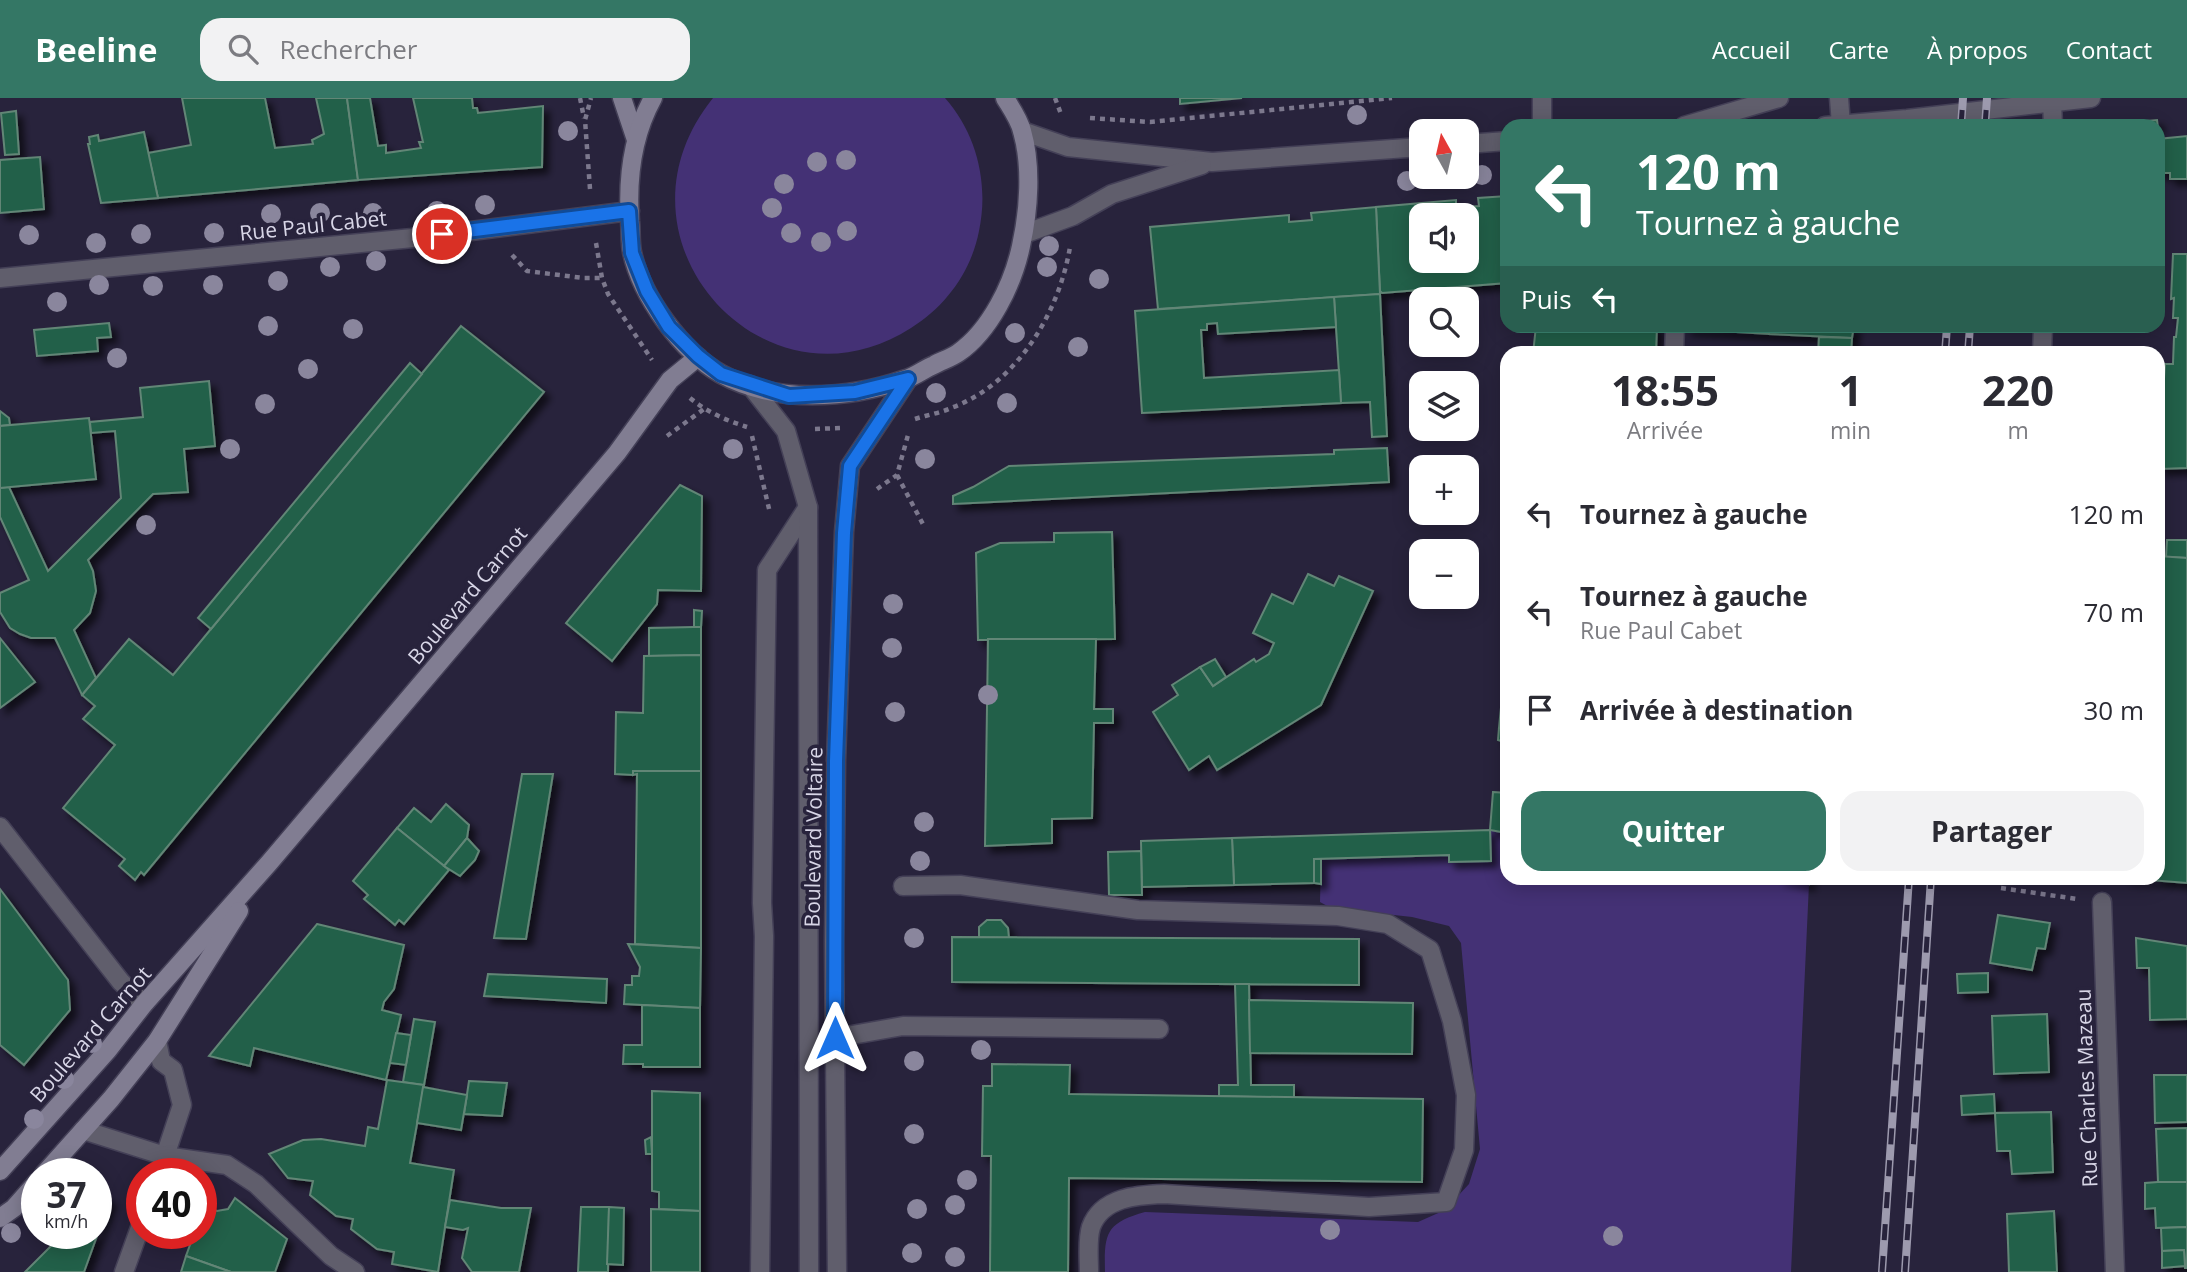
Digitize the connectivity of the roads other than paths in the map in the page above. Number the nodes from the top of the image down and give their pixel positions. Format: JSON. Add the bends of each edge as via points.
{"nodes":[{"id":1,"x":622,"y":98,"type":"edge"},
{"id":2,"x":653,"y":98,"type":"edge"},
{"id":3,"x":1005,"y":98,"type":"edge"},
{"id":4,"x":1542,"y":98,"type":"edge"},
{"id":5,"x":1779,"y":98,"type":"edge"},
{"id":6,"x":1839,"y":98,"type":"edge"},
{"id":7,"x":2091,"y":98,"type":"edge"},
{"id":8,"x":2052,"y":102,"type":"junction"},
{"id":9,"x":1542,"y":119,"type":"edge"},
{"id":10,"x":1710,"y":119,"type":"edge"},
{"id":11,"x":1834,"y":119,"type":"edge"},
{"id":12,"x":1890,"y":119,"type":"edge"},
{"id":13,"x":2053,"y":119,"type":"edge"},
{"id":14,"x":1022,"y":131,"type":"junction"},
{"id":15,"x":636,"y":140,"type":"junction"},
{"id":16,"x":1500,"y":142,"type":"edge"},
{"id":17,"x":1479,"y":143,"type":"edge"},
{"id":18,"x":1409,"y":148,"type":"edge"},
{"id":19,"x":1212,"y":162,"type":"junction"},
{"id":20,"x":629,"y":211,"type":"junction"},
{"id":21,"x":1024,"y":234,"type":"junction"},
{"id":22,"x":0,"y":278,"type":"edge"},
{"id":23,"x":698,"y":356,"type":"junction"},
{"id":24,"x":908,"y":379,"type":"junction"},
{"id":25,"x":750,"y":385,"type":"junction"},
{"id":26,"x":808,"y":507,"type":"junction"},
{"id":27,"x":0,"y":827,"type":"edge"},
{"id":28,"x":269,"y":863,"type":"junction"},
{"id":29,"x":903,"y":886,"type":"dead end"},
{"id":30,"x":2102,"y":902,"type":"road end"},
{"id":31,"x":144,"y":1004,"type":"junction"},
{"id":32,"x":1158,"y":1029,"type":"dead end"},
{"id":33,"x":835,"y":1038,"type":"junction"},
{"id":34,"x":157,"y":1041,"type":"junction"},
{"id":35,"x":83,"y":1130,"type":"junction"},
{"id":36,"x":165,"y":1156,"type":"junction"},
{"id":37,"x":58,"y":1158,"type":"edge"},
{"id":38,"x":0,"y":1171,"type":"edge"},
{"id":39,"x":21,"y":1200,"type":"edge"},
{"id":40,"x":0,"y":1218,"type":"edge"},
{"id":41,"x":132,"y":1249,"type":"edge"},
{"id":42,"x":124,"y":1272,"type":"edge"},
{"id":43,"x":355,"y":1272,"type":"edge"},
{"id":44,"x":760,"y":1272,"type":"edge"},
{"id":45,"x":809,"y":1272,"type":"edge"},
{"id":46,"x":837,"y":1272,"type":"edge"},
{"id":47,"x":1089,"y":1272,"type":"edge"},
{"id":48,"x":2115,"y":1272,"type":"edge"}],
"edges":[{"from":1,"to":15,"type":"main road"},
{"from":2,"to":15,"type":"main road"},
{"from":3,"to":14,"type":"main road"},
{"from":4,"to":9,"type":"street"},
{"from":5,"to":10,"type":"street"},
{"from":6,"to":11,"type":"street"},
{"from":7,"to":8,"type":"street"},
{"from":8,"to":12,"type":"street"},
{"from":8,"to":13,"type":"street"},
{"from":14,"to":19,"type":"street","via":[[1068,147]]},
{"from":14,"to":21,"type":"main road","via":[[1027,163]]},
{"from":15,"to":20,"type":"main road"},
{"from":16,"to":17,"type":"street"},
{"from":18,"to":19,"type":"street"},
{"from":19,"to":21,"type":"street","via":[[1112,194],[1073,216]]},
{"from":20,"to":22,"type":"street","name":"Rue Paul Cabet"},
{"from":20,"to":23,"type":"main road","via":[[632,253],[647,291],[669,327]]},
{"from":21,"to":24,"type":"main road","via":[[1017,267],[981,330],[958,354]]},
{"from":23,"to":25,"type":"main road","via":[[721,374]]},
{"from":23,"to":28,"type":"main road","name":"Boulevard Carnot","via":[[670,380],[617,453]]},
{"from":24,"to":25,"type":"main road","via":[[822,395],[789,396]]},
{"from":24,"to":33,"type":"street","name":"Boulevard Voltaire","via":[[850,466],[836,761]]},
{"from":25,"to":26,"type":"street","name":"Boulevard Voltaire","via":[[786,431]]},
{"from":26,"to":44,"type":"street","via":[[767,570]]},
{"from":26,"to":45,"type":"street","name":"Boulevard Voltaire"},
{"from":27,"to":31,"type":"street","via":[[121,982]]},
{"from":28,"to":31,"type":"main road","name":"Boulevard Carnot"},
{"from":28,"to":34,"type":"main road","name":"Boulevard Carnot"},
{"from":29,"to":47,"type":"street","via":[[960,885],[1138,910],[1338,916],[1388,924],[1430,950],[1452,1021],[1466,1095],[1464,1150],[1446,1202],[1369,1206],[1137,1195],[1104,1208],[1091,1227]]},
{"from":30,"to":48,"type":"street","name":"Rue Charles Mazeau"},
{"from":31,"to":38,"type":"main road","name":"Boulevard Carnot"},
{"from":32,"to":33,"type":"street","via":[[903,1026]]},
{"from":33,"to":46,"type":"street","name":"Boulevard Voltaire"},
{"from":34,"to":35,"type":"main road","name":"Boulevard Carnot"},
{"from":34,"to":36,"type":"street","via":[[161,1061],[173,1070],[183,1105]]},
{"from":35,"to":36,"type":"street"},
{"from":35,"to":37,"type":"main road","name":"Boulevard Carnot"},
{"from":36,"to":43,"type":"street","via":[[227,1165],[256,1184],[331,1256]]},
{"from":39,"to":40,"type":"main road"},
{"from":41,"to":42,"type":"street"}]}
